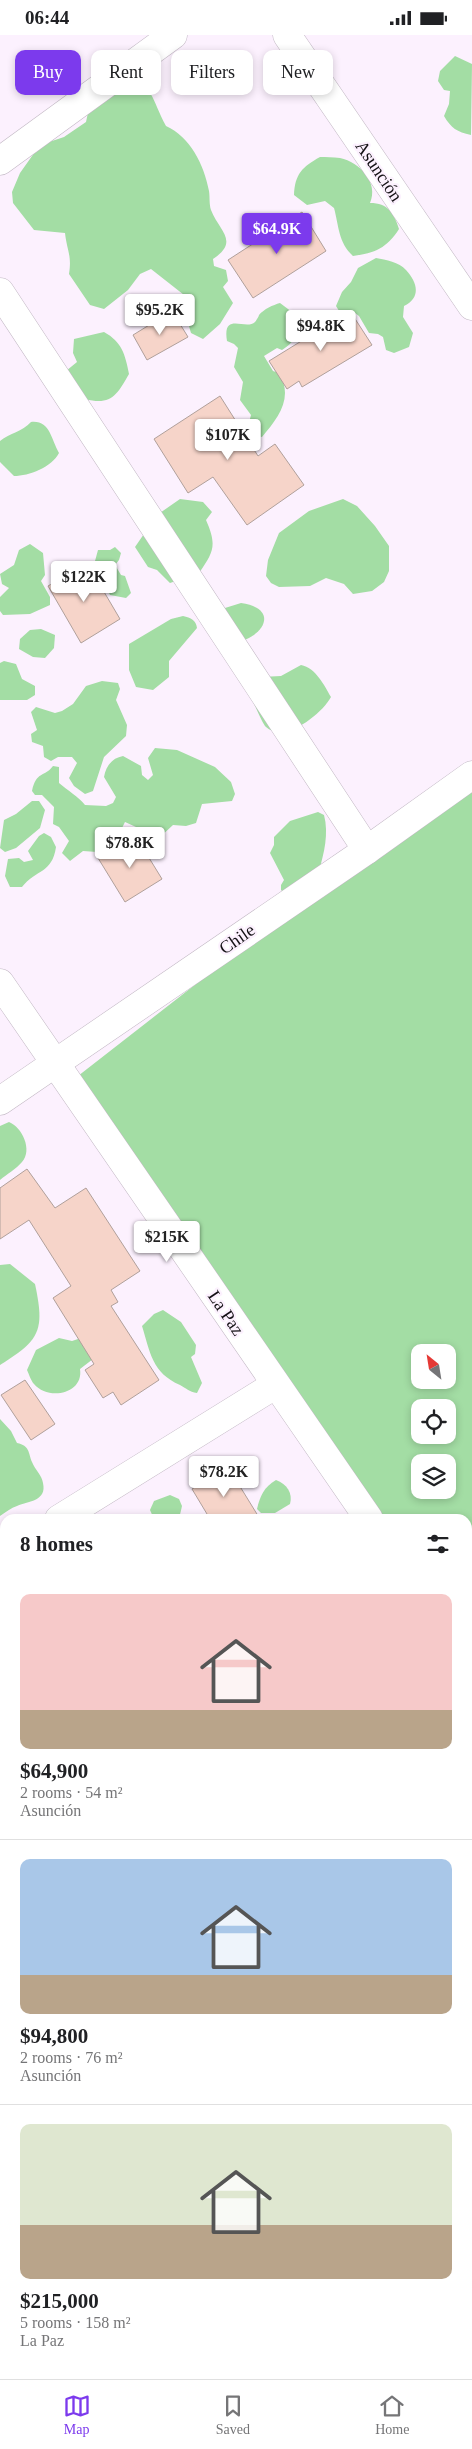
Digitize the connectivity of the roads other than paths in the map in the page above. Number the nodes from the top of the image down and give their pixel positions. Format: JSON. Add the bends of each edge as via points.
{"nodes":[{"id":1,"x":173,"y":35,"type":"edge"},
{"id":2,"x":287,"y":35,"type":"edge"},
{"id":3,"x":0,"y":161,"type":"edge"},
{"id":4,"x":0,"y":292,"type":"edge"},
{"id":5,"x":472,"y":306,"type":"edge"},
{"id":6,"x":472,"y":775,"type":"edge"},
{"id":7,"x":367,"y":850,"type":"junction"},
{"id":8,"x":0,"y":983,"type":"edge"},
{"id":9,"x":57,"y":1063,"type":"junction"},
{"id":10,"x":0,"y":1101,"type":"edge"},
{"id":11,"x":276,"y":1385,"type":"junction"},
{"id":12,"x":67,"y":1514,"type":"edge"},
{"id":13,"x":366,"y":1514,"type":"edge"}],
"edges":[{"from":1,"to":3,"type":"street"},
{"from":2,"to":5,"type":"street","name":"Asunción"},
{"from":4,"to":7,"type":"street"},
{"from":6,"to":7,"type":"street","name":"Chile"},
{"from":7,"to":9,"type":"street","name":"Chile"},
{"from":8,"to":9,"type":"street","name":"La Paz"},
{"from":9,"to":10,"type":"street","name":"Chile"},
{"from":9,"to":11,"type":"street","name":"La Paz"},
{"from":11,"to":12,"type":"street"},
{"from":11,"to":13,"type":"street","name":"La Paz"}]}
